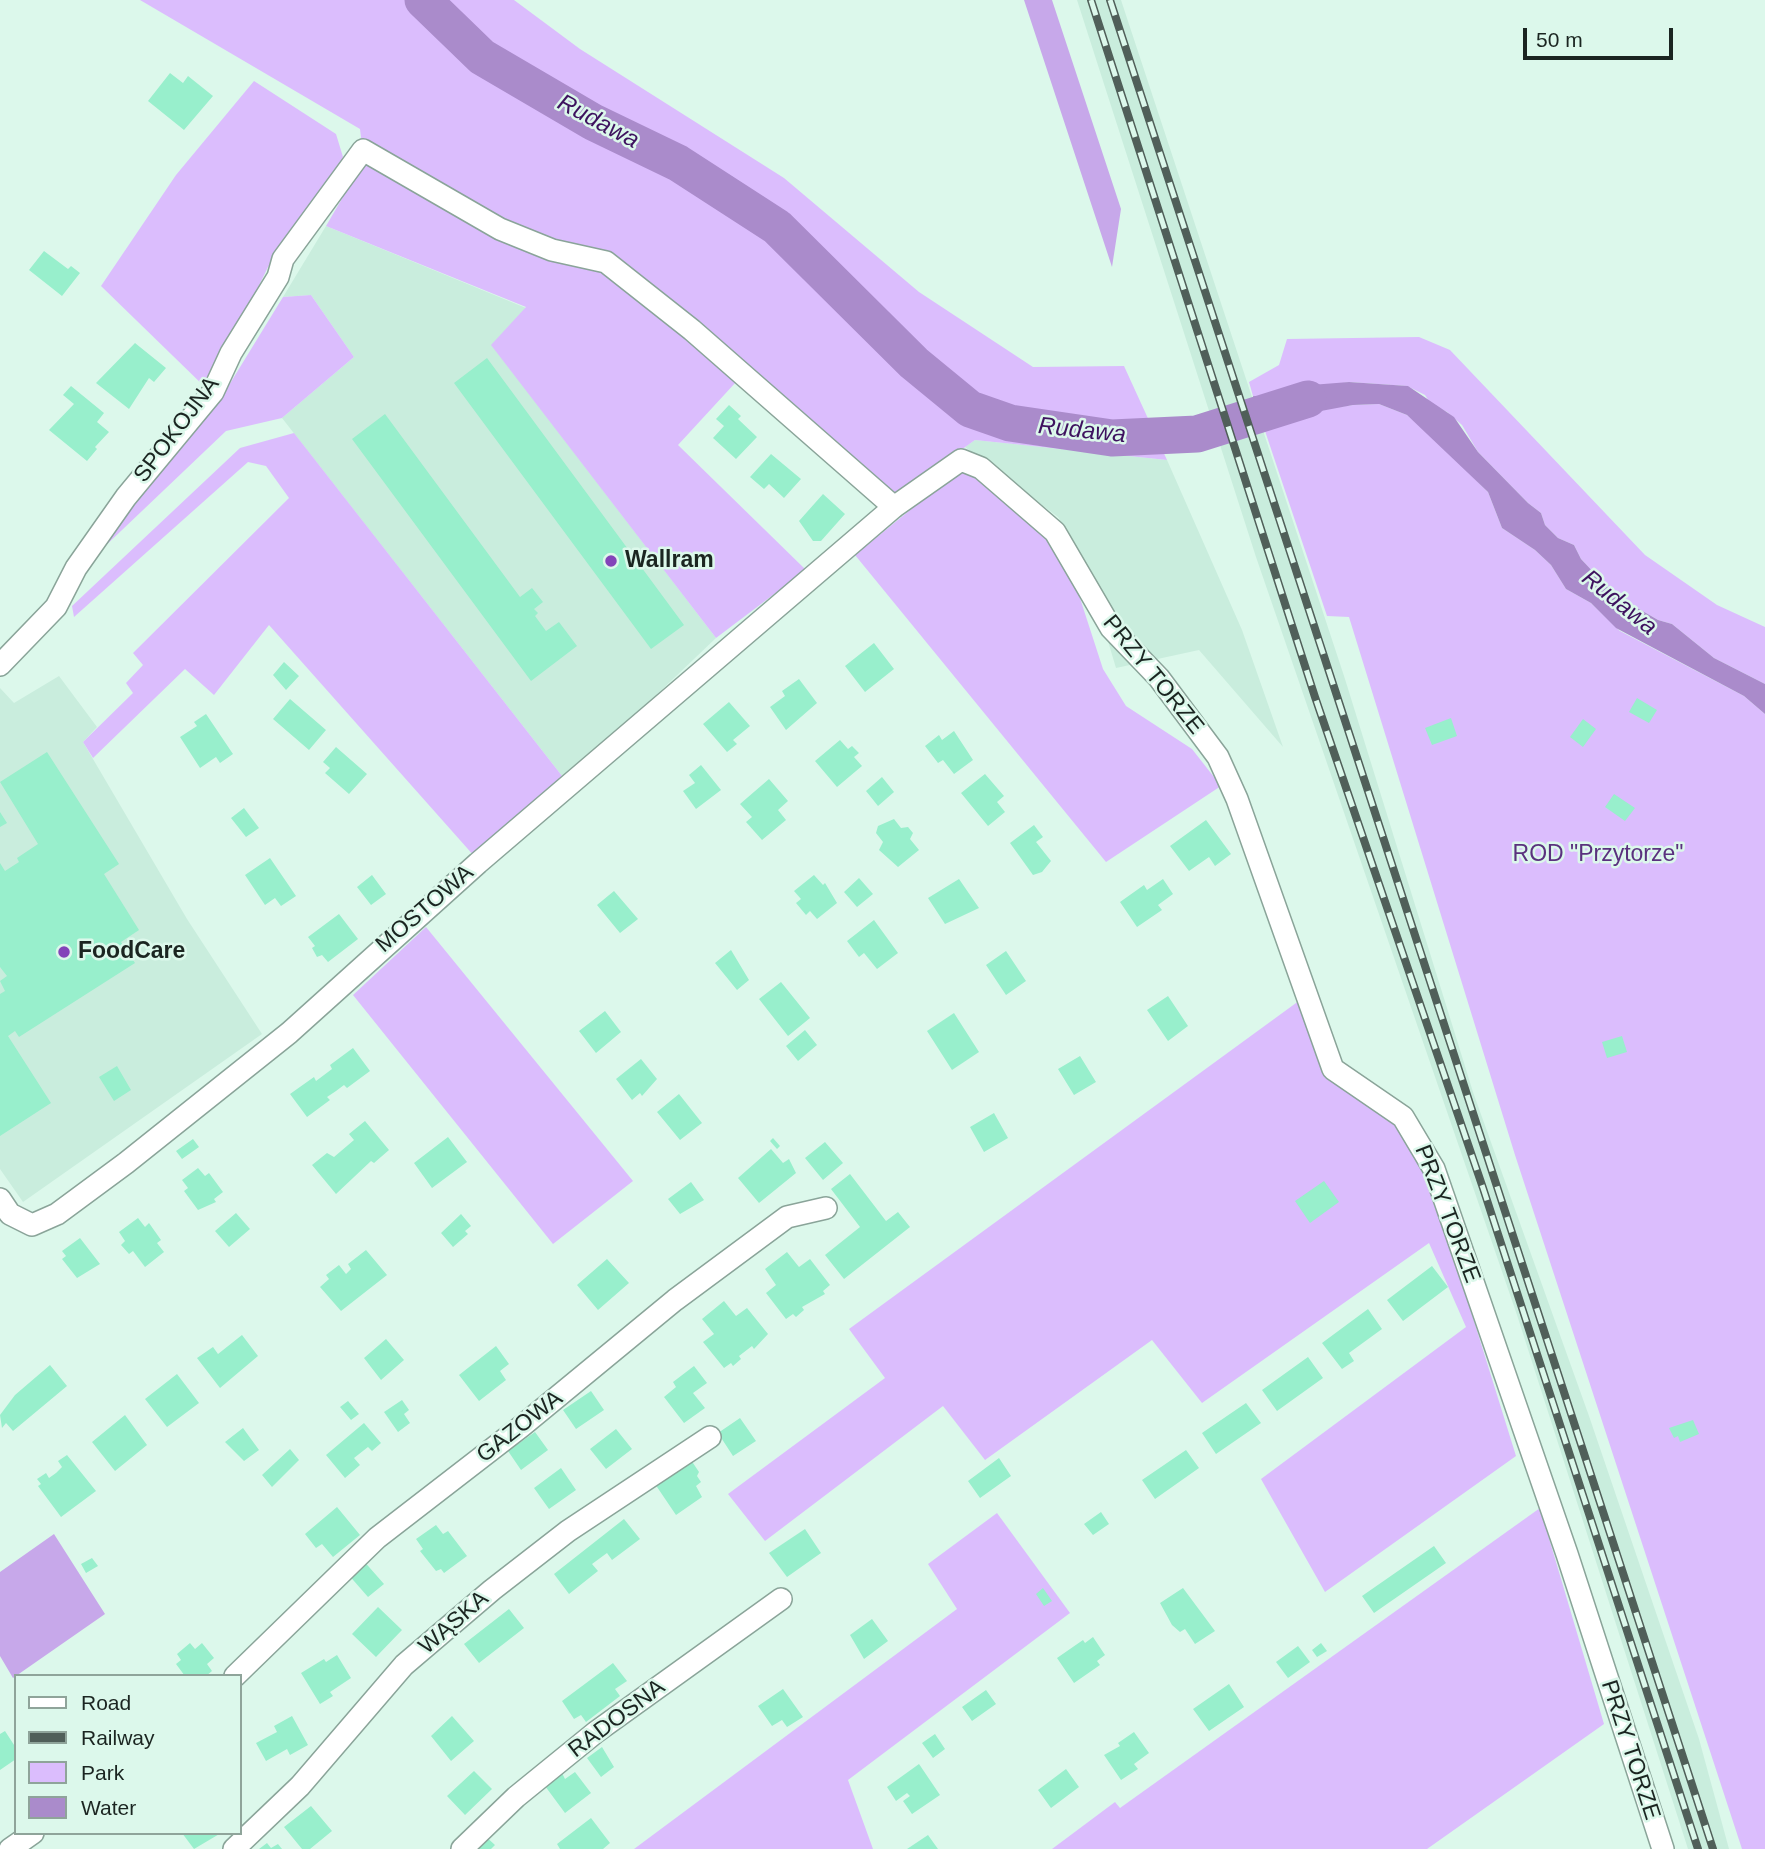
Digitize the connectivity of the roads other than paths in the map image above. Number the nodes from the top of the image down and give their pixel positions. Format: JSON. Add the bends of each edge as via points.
{"nodes":[{"id":1,"x":894,"y":508,"type":"junction"},
{"id":2,"x":0,"y":665,"type":"edge"},
{"id":3,"x":0,"y":1199,"type":"edge"},
{"id":4,"x":826,"y":1208,"type":"dead end"},
{"id":5,"x":710,"y":1437,"type":"dead end"},
{"id":6,"x":781,"y":1599,"type":"dead end"},
{"id":7,"x":237,"y":1674,"type":"edge"},
{"id":8,"x":30,"y":1835,"type":"edge"},
{"id":9,"x":10,"y":1849,"type":"edge"},
{"id":10,"x":234,"y":1849,"type":"edge"},
{"id":11,"x":462,"y":1849,"type":"edge"},
{"id":12,"x":1663,"y":1849,"type":"edge"}],
"edges":[{"from":1,"to":2,"type":"street","name":"SPOKOJNA","via":[[692,330],[606,262],[552,250],[500,229],[363,150],[283,259],[278,277],[241,334],[212,392],[126,497],[76,568],[56,607]]},
{"from":1,"to":3,"type":"street","name":"MOSTOWA","via":[[478,863],[289,1033],[126,1163],[57,1214],[32,1225],[10,1214]]},
{"from":1,"to":12,"type":"street","name":"PRZY TORZE","via":[[961,460],[981,468],[1055,532],[1111,628],[1159,678],[1218,757],[1333,1069],[1403,1116],[1434,1169]]},
{"from":4,"to":7,"type":"street","name":"GAZOWA","via":[[787,1217],[675,1300],[377,1538]]},
{"from":5,"to":10,"type":"street","name":"WĄSKA","via":[[568,1531],[404,1665],[300,1786]]},
{"from":6,"to":11,"type":"street","name":"RADOSNA","via":[[596,1732],[516,1797]]},
{"from":8,"to":9,"type":"street"}]}
